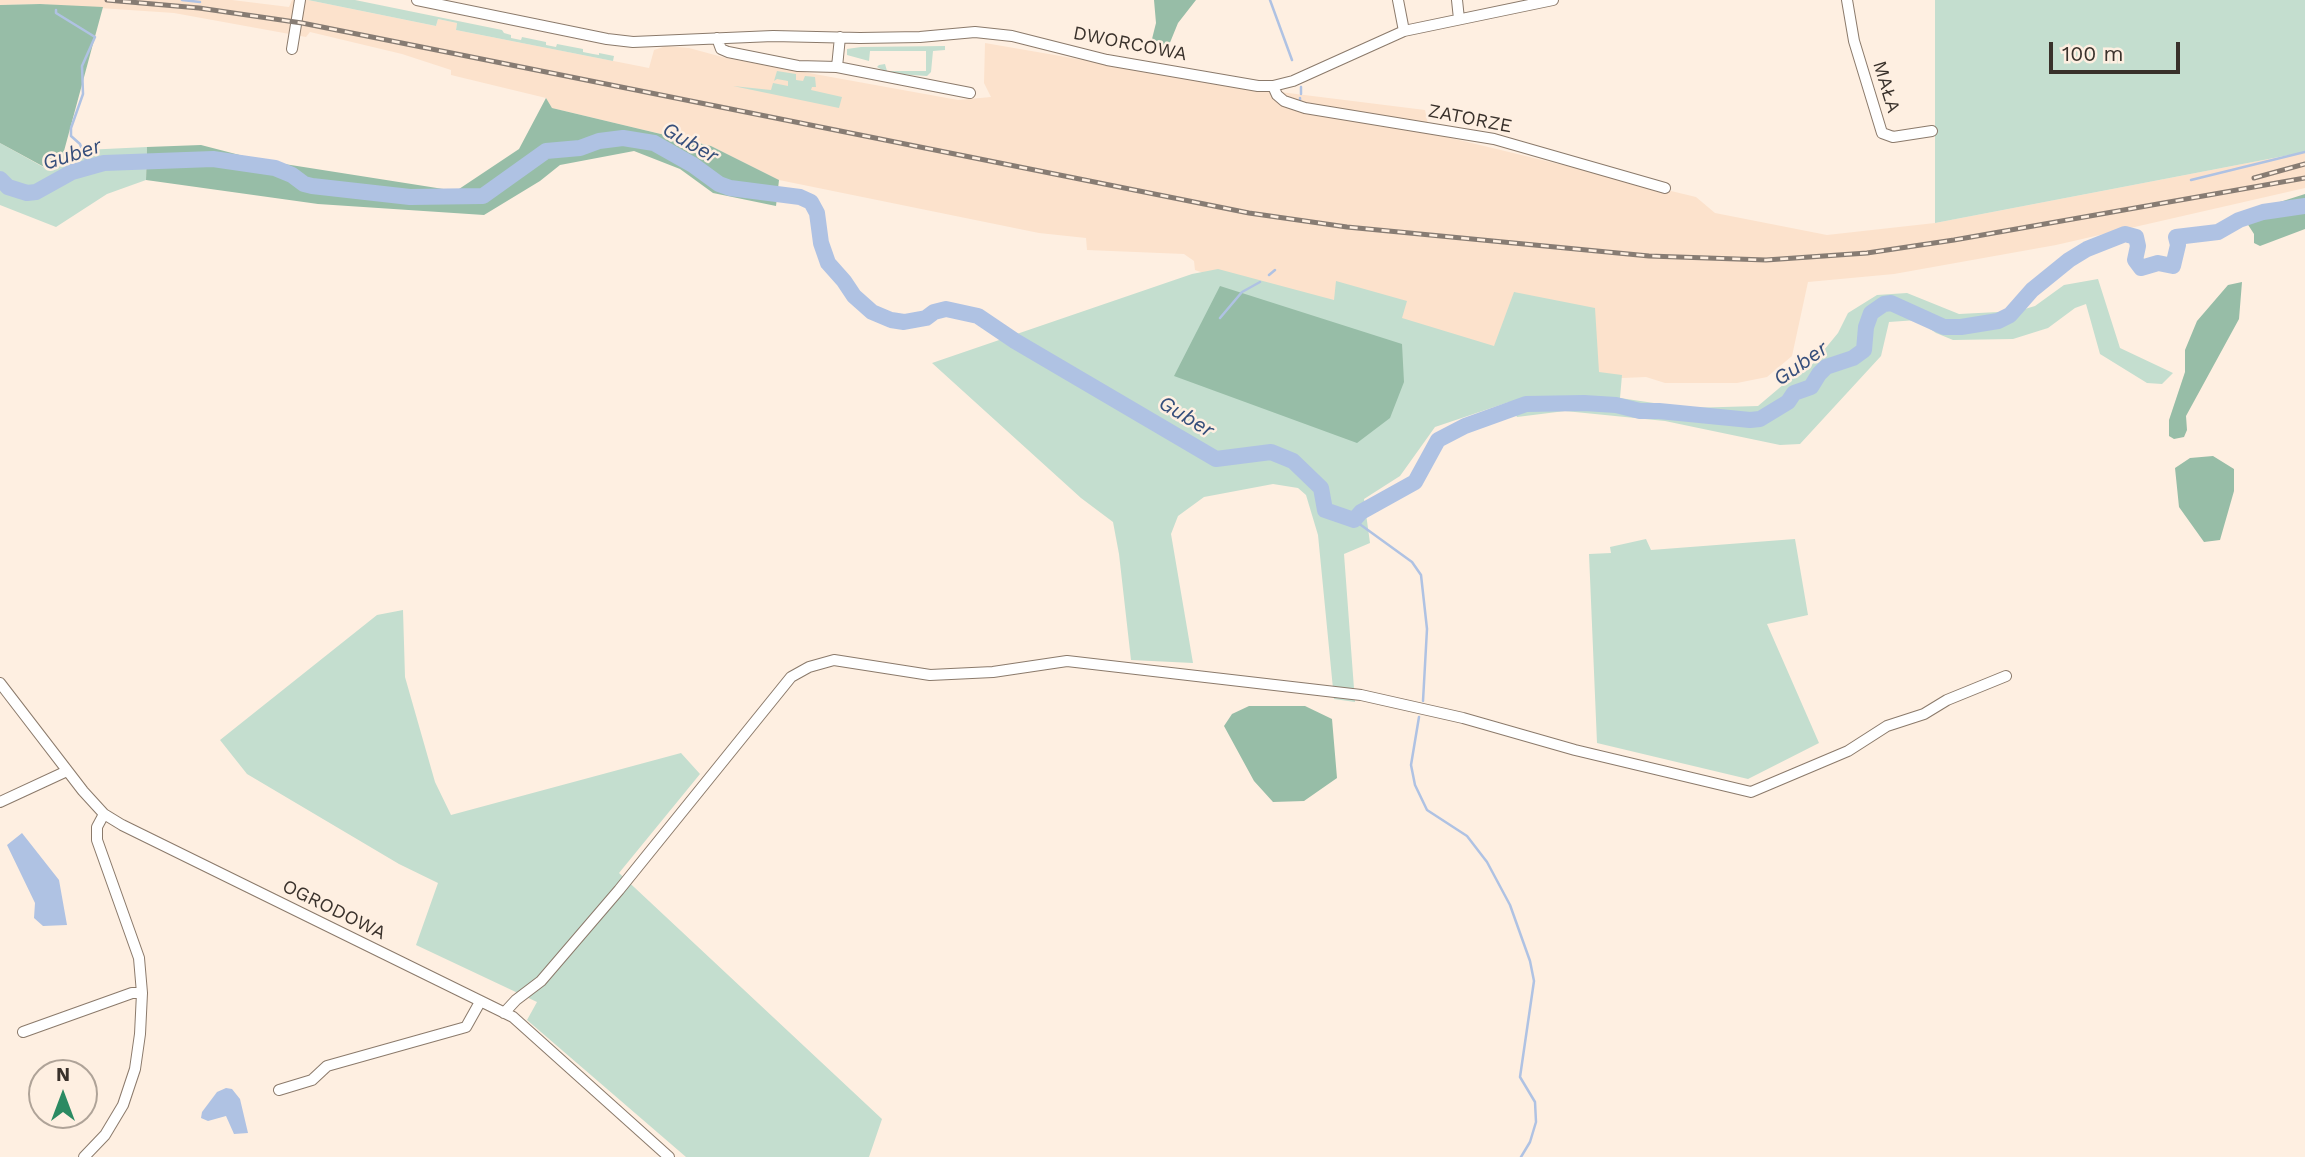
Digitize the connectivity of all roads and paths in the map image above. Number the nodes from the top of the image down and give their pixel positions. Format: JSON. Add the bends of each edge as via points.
{"nodes":[{"id":1,"x":300,"y":0,"type":"edge"},
{"id":2,"x":416,"y":0,"type":"edge"},
{"id":3,"x":1398,"y":0,"type":"edge"},
{"id":4,"x":1457,"y":0,"type":"edge"},
{"id":5,"x":1553,"y":0,"type":"edge"},
{"id":6,"x":1847,"y":0,"type":"edge"},
{"id":7,"x":449,"y":3,"type":"edge"},
{"id":8,"x":1459,"y":19,"type":"junction"},
{"id":9,"x":1404,"y":31,"type":"junction"},
{"id":10,"x":840,"y":37,"type":"junction"},
{"id":11,"x":717,"y":38,"type":"junction"},
{"id":12,"x":292,"y":49,"type":"dead end"},
{"id":13,"x":837,"y":67,"type":"junction"},
{"id":14,"x":1273,"y":86,"type":"junction"},
{"id":15,"x":970,"y":93,"type":"dead end"},
{"id":16,"x":1932,"y":131,"type":"dead end"},
{"id":17,"x":1665,"y":188,"type":"dead end"},
{"id":18,"x":2006,"y":676,"type":"dead end"},
{"id":19,"x":0,"y":683,"type":"edge"},
{"id":20,"x":68,"y":771,"type":"junction"},
{"id":21,"x":0,"y":802,"type":"edge"},
{"id":22,"x":104,"y":814,"type":"junction"},
{"id":23,"x":142,"y":993,"type":"junction"},
{"id":24,"x":480,"y":1002,"type":"junction"},
{"id":25,"x":504,"y":1013,"type":"junction"},
{"id":26,"x":23,"y":1032,"type":"dead end"},
{"id":27,"x":279,"y":1090,"type":"dead end"},
{"id":28,"x":83,"y":1157,"type":"edge"},
{"id":29,"x":669,"y":1157,"type":"edge"}],
"edges":[{"from":1,"to":12,"type":"street"},
{"from":2,"to":7,"type":"street","name":"DWORCOWA"},
{"from":3,"to":9,"type":"street"},
{"from":4,"to":8,"type":"street"},
{"from":5,"to":8,"type":"street","name":"DWORCOWA"},
{"from":6,"to":16,"type":"street","name":"MAŁA","via":[[1854,41],[1882,133],[1893,137]]},
{"from":7,"to":11,"type":"street","name":"DWORCOWA","via":[[618,41]]},
{"from":8,"to":9,"type":"street","name":"DWORCOWA"},
{"from":9,"to":14,"type":"street","name":"DWORCOWA"},
{"from":10,"to":11,"type":"street","name":"DWORCOWA"},
{"from":10,"to":13,"type":"street"},
{"from":10,"to":14,"type":"street","name":"DWORCOWA","via":[[975,32],[1012,36],[1107,60]]},
{"from":11,"to":13,"type":"street","via":[[721,49],[728,52]]},
{"from":13,"to":15,"type":"street"},
{"from":14,"to":17,"type":"street","name":"ZATORZE","via":[[1284,100],[1304,108],[1494,139]]},
{"from":18,"to":25,"type":"street","via":[[1887,726],[1848,751],[1751,792],[1361,695],[1067,661],[930,675],[834,660],[791,677],[619,890],[541,981]]},
{"from":19,"to":20,"type":"street","name":"OGRODOWA"},
{"from":20,"to":21,"type":"street"},
{"from":20,"to":22,"type":"street","name":"OGRODOWA"},
{"from":22,"to":23,"type":"street","via":[[97,840],[139,958]]},
{"from":22,"to":24,"type":"street","name":"OGRODOWA"},
{"from":23,"to":26,"type":"street"},
{"from":23,"to":28,"type":"street","via":[[129,1091],[105,1135]]},
{"from":24,"to":25,"type":"street","name":"OGRODOWA"},
{"from":24,"to":27,"type":"street","via":[[466,1027],[327,1066],[313,1080]]},
{"from":25,"to":29,"type":"street","name":"OGRODOWA"}]}
